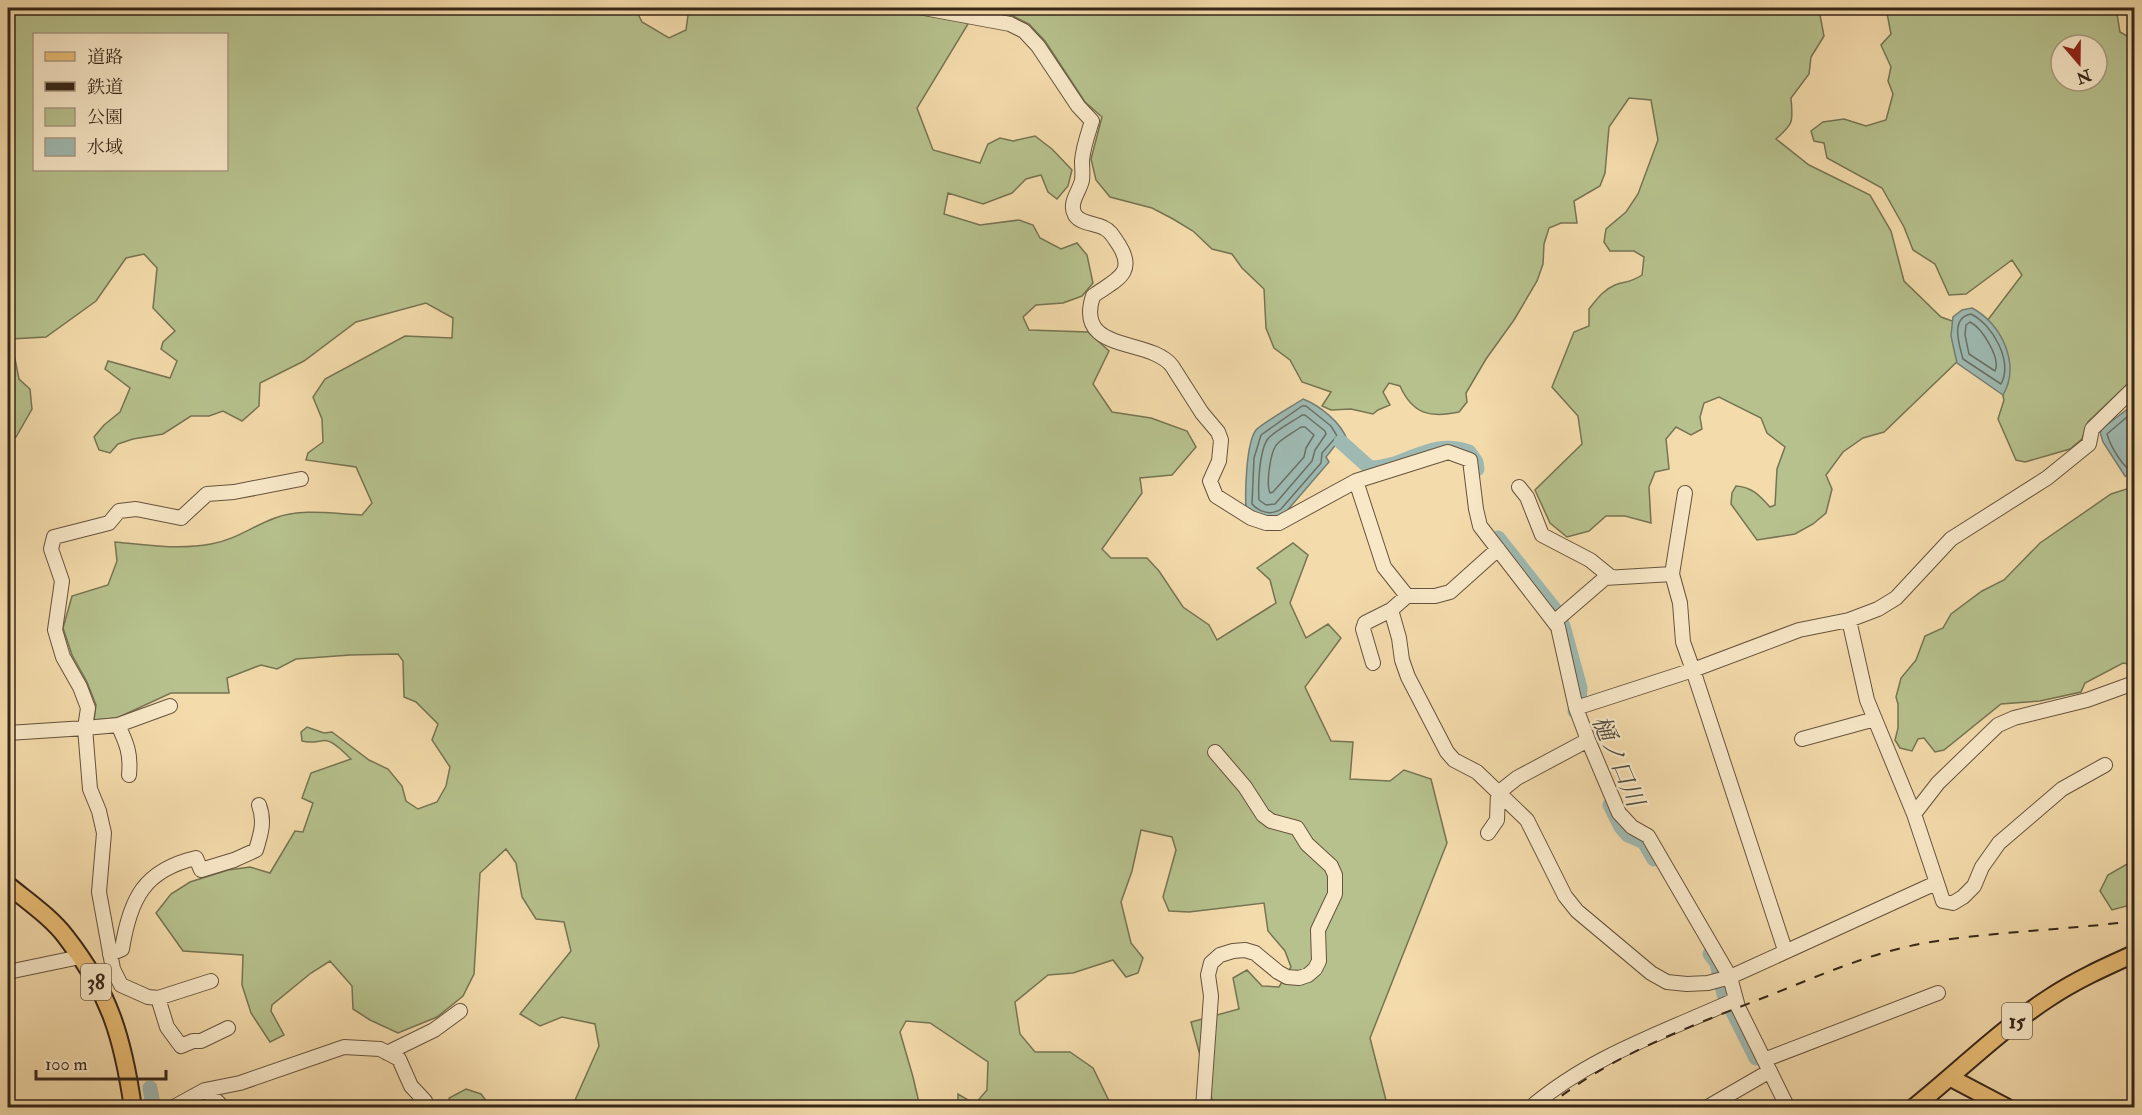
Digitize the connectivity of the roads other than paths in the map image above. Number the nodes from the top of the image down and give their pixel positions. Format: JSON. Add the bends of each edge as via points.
{"nodes":[{"id":1,"x":924,"y":8,"type":"edge"},
{"id":2,"x":2134,"y":387,"type":"edge"},
{"id":3,"x":301,"y":479,"type":"dead end"},
{"id":4,"x":1356,"y":481,"type":"junction"},
{"id":5,"x":1519,"y":488,"type":"dead end"},
{"id":6,"x":1685,"y":493,"type":"dead end"},
{"id":7,"x":1498,"y":549,"type":"junction"},
{"id":8,"x":1672,"y":574,"type":"junction"},
{"id":9,"x":1611,"y":577,"type":"junction"},
{"id":10,"x":1407,"y":596,"type":"junction"},
{"id":11,"x":1391,"y":610,"type":"junction"},
{"id":12,"x":1849,"y":620,"type":"junction"},
{"id":13,"x":1554,"y":622,"type":"junction"},
{"id":14,"x":1373,"y":663,"type":"dead end"},
{"id":15,"x":1693,"y":670,"type":"junction"},
{"id":16,"x":2134,"y":684,"type":"edge"},
{"id":17,"x":170,"y":706,"type":"dead end"},
{"id":18,"x":1576,"y":708,"type":"junction"},
{"id":19,"x":1875,"y":720,"type":"junction"},
{"id":20,"x":118,"y":725,"type":"junction"},
{"id":21,"x":86,"y":728,"type":"junction"},
{"id":22,"x":8,"y":733,"type":"edge"},
{"id":23,"x":1802,"y":739,"type":"dead end"},
{"id":24,"x":1588,"y":740,"type":"junction"},
{"id":25,"x":1215,"y":752,"type":"dead end"},
{"id":26,"x":2104,"y":765,"type":"dead end"},
{"id":27,"x":129,"y":775,"type":"dead end"},
{"id":28,"x":1498,"y":793,"type":"junction"},
{"id":29,"x":259,"y":805,"type":"dead end"},
{"id":30,"x":1914,"y":814,"type":"junction"},
{"id":31,"x":1488,"y":833,"type":"dead end"},
{"id":32,"x":1936,"y":883,"type":"junction"},
{"id":33,"x":8,"y":885,"type":"edge"},
{"id":34,"x":1785,"y":950,"type":"junction"},
{"id":35,"x":110,"y":954,"type":"junction"},
{"id":36,"x":2134,"y":954,"type":"edge"},
{"id":37,"x":80,"y":957,"type":"junction"},
{"id":38,"x":113,"y":969,"type":"junction"},
{"id":39,"x":8,"y":972,"type":"edge"},
{"id":40,"x":1730,"y":977,"type":"junction"},
{"id":41,"x":211,"y":981,"type":"dead end"},
{"id":42,"x":98,"y":984,"type":"junction"},
{"id":43,"x":1938,"y":993,"type":"dead end"},
{"id":44,"x":158,"y":998,"type":"junction"},
{"id":45,"x":1735,"y":1000,"type":"junction"},
{"id":46,"x":460,"y":1011,"type":"dead end"},
{"id":47,"x":228,"y":1028,"type":"dead end"},
{"id":48,"x":387,"y":1053,"type":"junction"},
{"id":49,"x":1767,"y":1065,"type":"junction"},
{"id":50,"x":1951,"y":1078,"type":"junction"},
{"id":51,"x":205,"y":1090,"type":"junction"},
{"id":52,"x":133,"y":1107,"type":"edge"},
{"id":53,"x":172,"y":1107,"type":"edge"},
{"id":54,"x":224,"y":1107,"type":"edge"},
{"id":55,"x":428,"y":1107,"type":"edge"},
{"id":56,"x":1203,"y":1107,"type":"edge"},
{"id":57,"x":1530,"y":1107,"type":"edge"},
{"id":58,"x":1706,"y":1107,"type":"edge"},
{"id":59,"x":1788,"y":1107,"type":"edge"},
{"id":60,"x":1913,"y":1107,"type":"edge"},
{"id":61,"x":2008,"y":1107,"type":"edge"}],
"edges":[{"from":1,"to":4,"type":"street","via":[[1002,22],[1024,31],[1092,121],[1073,209],[1083,221],[1112,233],[1127,262],[1122,274],[1093,296],[1093,325],[1108,339],[1160,356],[1172,366],[1221,440],[1219,461],[1210,481],[1216,496],[1251,518],[1279,523]]},
{"from":2,"to":12,"type":"street","via":[[2092,429],[2089,444],[2047,478],[1951,539],[1896,598]]},
{"from":3,"to":21,"type":"street","via":[[207,494],[181,518],[136,509],[119,511],[109,523],[54,537],[51,549],[62,581],[55,630],[87,708]]},
{"from":4,"to":7,"type":"street","via":[[1433,456],[1461,455],[1470,460],[1480,526]]},
{"from":4,"to":10,"type":"street","via":[[1384,567]]},
{"from":5,"to":9,"type":"street","via":[[1527,497],[1542,535],[1590,560]]},
{"from":6,"to":8,"type":"street"},
{"from":7,"to":10,"type":"street","via":[[1450,592]]},
{"from":7,"to":13,"type":"street"},
{"from":8,"to":9,"type":"street"},
{"from":8,"to":15,"type":"street","via":[[1680,603],[1683,642]]},
{"from":9,"to":13,"type":"street"},
{"from":10,"to":11,"type":"street"},
{"from":11,"to":14,"type":"street","via":[[1365,623],[1363,629]]},
{"from":11,"to":28,"type":"street","via":[[1408,677],[1447,752],[1477,772]]},
{"from":12,"to":15,"type":"street","via":[[1798,630]]},
{"from":12,"to":19,"type":"street"},
{"from":13,"to":18,"type":"street"},
{"from":15,"to":18,"type":"street"},
{"from":15,"to":34,"type":"street"},
{"from":16,"to":30,"type":"street","via":[[1998,725],[1938,783]]},
{"from":17,"to":20,"type":"street"},
{"from":18,"to":24,"type":"street"},
{"from":19,"to":23,"type":"street"},
{"from":19,"to":30,"type":"street"},
{"from":20,"to":21,"type":"street"},
{"from":20,"to":27,"type":"street","via":[[130,758]]},
{"from":21,"to":22,"type":"street"},
{"from":21,"to":35,"type":"street","via":[[90,789],[104,833],[99,892]]},
{"from":24,"to":28,"type":"street","via":[[1517,778]]},
{"from":24,"to":40,"type":"street","via":[[1620,813],[1632,827],[1648,836]]},
{"from":25,"to":56,"type":"street","via":[[1263,815],[1297,828],[1307,844],[1331,866],[1336,884],[1318,930],[1319,961],[1308,975],[1287,977],[1245,950],[1220,955],[1211,963]]},
{"from":26,"to":32,"type":"street","via":[[2062,789],[1999,843],[1974,886],[1963,897],[1953,903],[1943,901]]},
{"from":28,"to":31,"type":"street","via":[[1497,820]]},
{"from":28,"to":40,"type":"street","via":[[1527,820],[1565,896],[1577,911],[1651,973],[1667,982],[1687,984]]},
{"from":29,"to":35,"type":"street","via":[[263,817],[256,850],[201,870],[196,858],[162,870],[136,898],[126,921],[122,949]]},
{"from":30,"to":32,"type":"street"},
{"from":32,"to":34,"type":"street"},
{"from":33,"to":37,"type":"main road","number":"38","via":[[66,936]]},
{"from":34,"to":40,"type":"street"},
{"from":35,"to":38,"type":"street"},
{"from":36,"to":50,"type":"main road","number":"15","via":[[2048,998]]},
{"from":37,"to":39,"type":"street"},
{"from":37,"to":42,"type":"main road","number":"38"},
{"from":38,"to":42,"type":"street"},
{"from":38,"to":44,"type":"street","via":[[121,985]]},
{"from":40,"to":45,"type":"street"},
{"from":41,"to":44,"type":"street"},
{"from":42,"to":52,"type":"main road","number":"38","via":[[127,1063]]},
{"from":43,"to":49,"type":"street"},
{"from":44,"to":47,"type":"street","via":[[167,1027],[181,1046]]},
{"from":45,"to":49,"type":"street"},
{"from":45,"to":57,"type":"street","via":[[1608,1056],[1576,1073]]},
{"from":46,"to":48,"type":"street","via":[[434,1030]]},
{"from":48,"to":51,"type":"street","via":[[344,1047],[240,1083]]},
{"from":48,"to":55,"type":"street","via":[[399,1059],[411,1086]]},
{"from":49,"to":58,"type":"street"},
{"from":49,"to":59,"type":"street"},
{"from":50,"to":60,"type":"main road","number":"15"},
{"from":50,"to":61,"type":"main road"},
{"from":51,"to":53,"type":"street"},
{"from":51,"to":54,"type":"street"}]}
